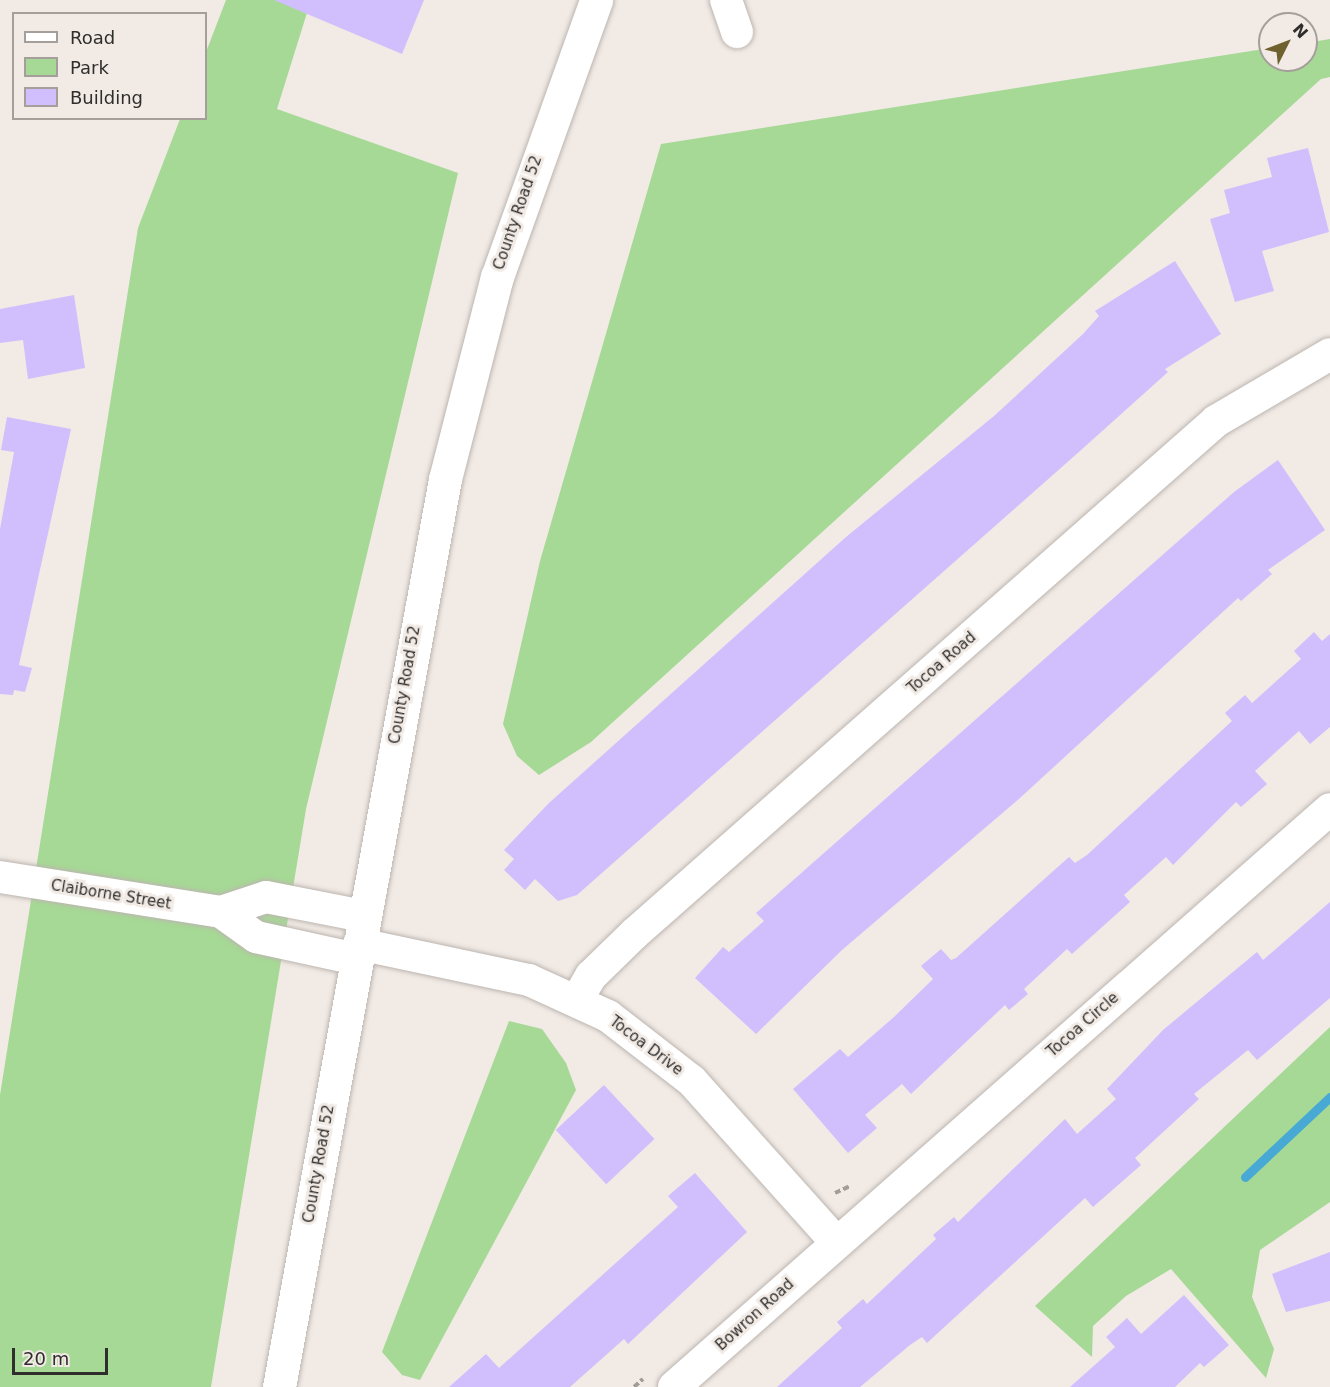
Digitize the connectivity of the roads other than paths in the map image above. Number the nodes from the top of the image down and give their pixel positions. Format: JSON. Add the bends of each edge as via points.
{"nodes":[{"id":1,"x":596,"y":0,"type":"edge"},
{"id":2,"x":726,"y":0,"type":"edge"},
{"id":3,"x":737,"y":32,"type":"dead end"},
{"id":4,"x":1330,"y":354,"type":"edge"},
{"id":5,"x":1330,"y":808,"type":"edge"},
{"id":6,"x":0,"y":878,"type":"edge"},
{"id":7,"x":221,"y":912,"type":"junction"},
{"id":8,"x":359,"y":940,"type":"junction"},
{"id":9,"x":576,"y":1000,"type":"junction"},
{"id":10,"x":836,"y":1242,"type":"junction"},
{"id":11,"x":279,"y":1387,"type":"edge"},
{"id":12,"x":674,"y":1387,"type":"edge"}],
"edges":[{"from":1,"to":8,"type":"main road","name":"County Road 52","via":[[497,277],[468,378]]},
{"from":2,"to":3,"type":"street"},
{"from":4,"to":9,"type":"street","name":"Tocoa Road","via":[[1216,421],[634,934],[591,976]]},
{"from":5,"to":10,"type":"street","name":"Tocoa Circle"},
{"from":6,"to":7,"type":"street","name":"Claiborne Street"},
{"from":7,"to":8,"type":"street","name":"Claiborne Street","via":[[256,937]]},
{"from":7,"to":8,"type":"street","name":"Claiborne Street","via":[[266,897]]},
{"from":8,"to":9,"type":"street","name":"Tocoa Drive","via":[[529,980]]},
{"from":8,"to":11,"type":"main road","name":"County Road 52"},
{"from":9,"to":10,"type":"street","name":"Tocoa Drive","via":[[636,1034],[692,1081]]},
{"from":10,"to":12,"type":"street","name":"Bowron Road"}]}
